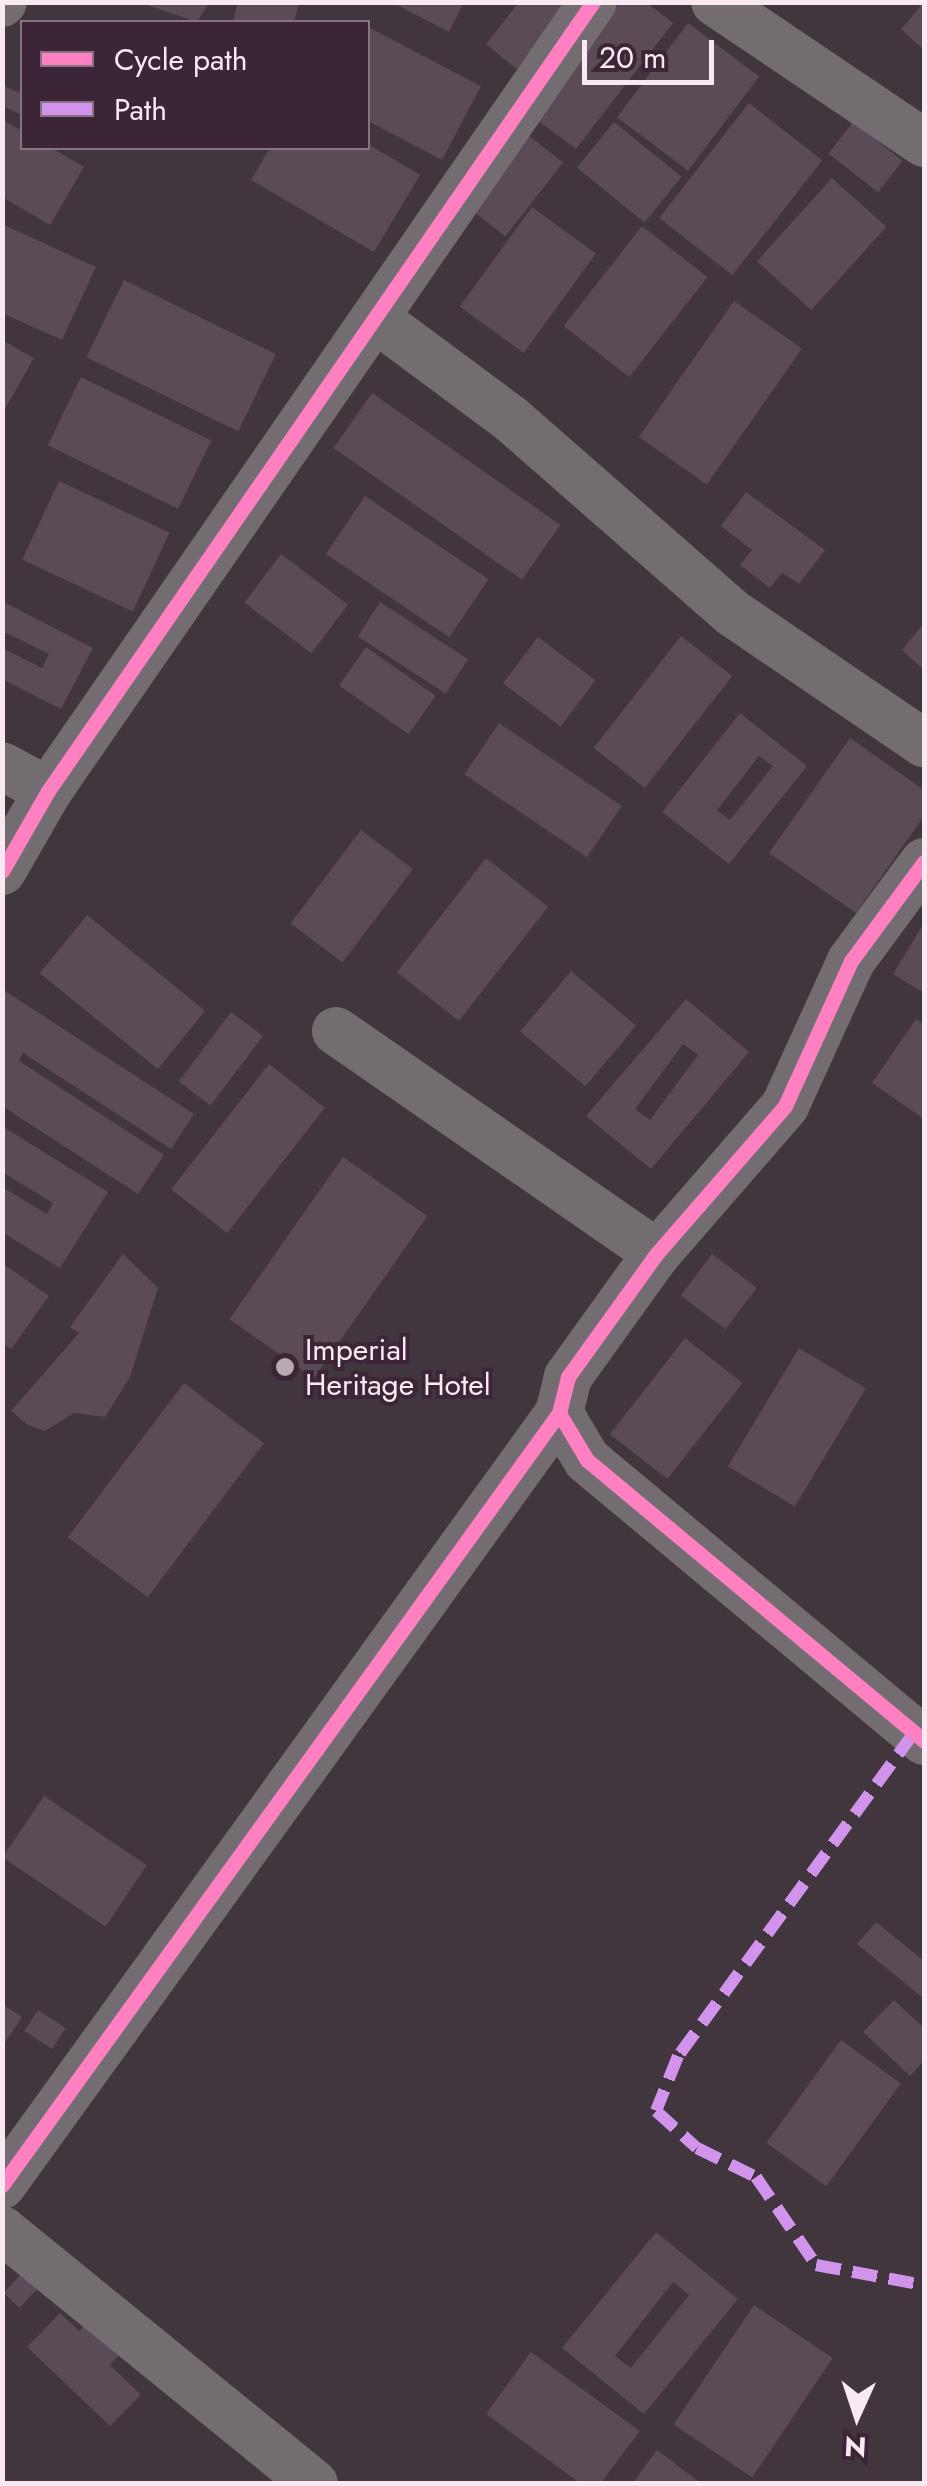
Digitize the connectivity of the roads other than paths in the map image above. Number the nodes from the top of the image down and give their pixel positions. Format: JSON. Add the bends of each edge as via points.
{"nodes":[{"id":1,"x":592,"y":2,"type":"edge"},
{"id":2,"x":715,"y":2,"type":"edge"},
{"id":3,"x":924,"y":142,"type":"edge"},
{"id":4,"x":375,"y":318,"type":"junction"},
{"id":5,"x":924,"y":744,"type":"edge"},
{"id":6,"x":2,"y":766,"type":"edge"},
{"id":7,"x":48,"y":791,"type":"junction"},
{"id":8,"x":924,"y":862,"type":"edge"},
{"id":9,"x":2,"y":871,"type":"edge"},
{"id":10,"x":336,"y":1032,"type":"dead end"},
{"id":11,"x":657,"y":1252,"type":"junction"},
{"id":12,"x":559,"y":1413,"type":"junction"},
{"id":13,"x":924,"y":1741,"type":"edge"},
{"id":14,"x":2,"y":2185,"type":"edge"},
{"id":15,"x":2,"y":2230,"type":"edge"},
{"id":16,"x":314,"y":2484,"type":"edge"}],
"edges":[{"from":1,"to":4,"type":"street"},
{"from":2,"to":3,"type":"street"},
{"from":4,"to":5,"type":"street","via":[[511,419],[734,614]]},
{"from":4,"to":7,"type":"street"},
{"from":6,"to":7,"type":"street"},
{"from":7,"to":9,"type":"street"},
{"from":8,"to":11,"type":"street","via":[[851,961],[786,1106]]},
{"from":10,"to":11,"type":"street"},
{"from":11,"to":12,"type":"street","via":[[568,1377]]},
{"from":12,"to":13,"type":"street","via":[[587,1460]]},
{"from":12,"to":14,"type":"street"},
{"from":15,"to":16,"type":"street"}]}
